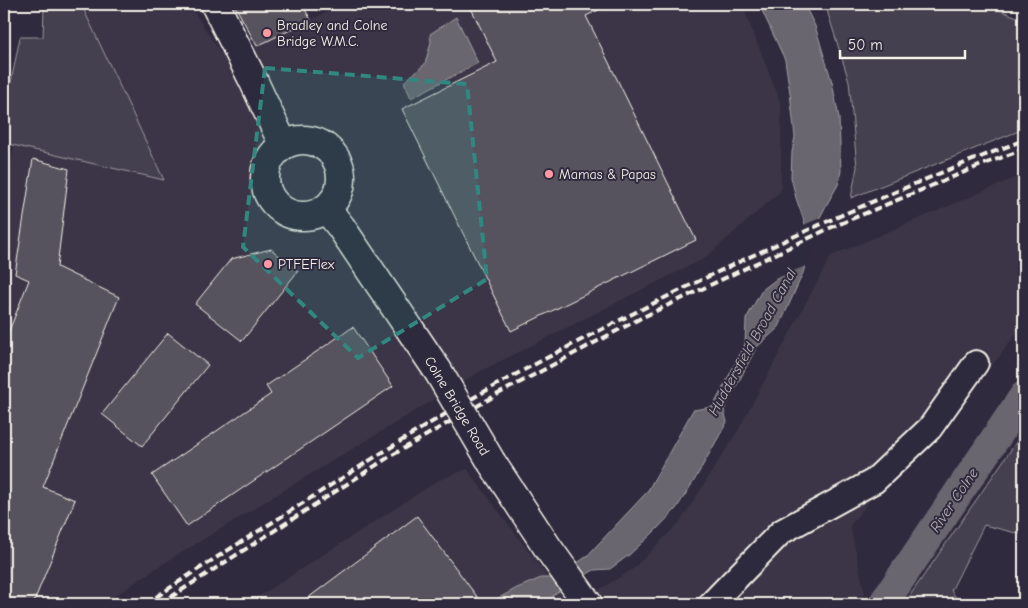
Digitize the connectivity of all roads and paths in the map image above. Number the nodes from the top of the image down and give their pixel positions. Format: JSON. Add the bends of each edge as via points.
{"nodes":[{"id":1,"x":215,"y":4,"type":"edge"},
{"id":2,"x":283,"y":144,"type":"junction"},
{"id":3,"x":326,"y":208,"type":"junction"},
{"id":4,"x":976,"y":364,"type":"dead end"},
{"id":5,"x":588,"y":604,"type":"edge"},
{"id":6,"x":711,"y":604,"type":"edge"}],
"edges":[{"from":1,"to":2,"type":"main road"},
{"from":2,"to":3,"type":"main road","via":[[304,140],[317,142],[336,159],[340,169],[339,191]]},
{"from":2,"to":3,"type":"main road","via":[[266,166],[264,178],[271,200],[280,209],[303,216]]},
{"from":3,"to":5,"type":"main road","name":"Colne Bridge Road","bridge":true,"via":[[438,371],[492,463]]},
{"from":4,"to":6,"type":"street","via":[[930,428],[874,481],[781,532]]}]}
